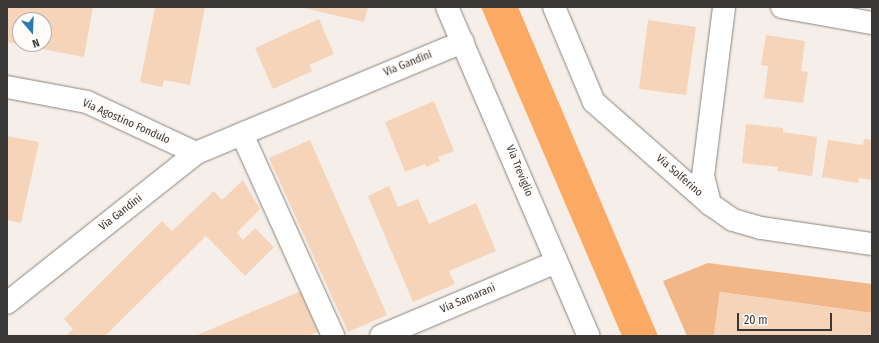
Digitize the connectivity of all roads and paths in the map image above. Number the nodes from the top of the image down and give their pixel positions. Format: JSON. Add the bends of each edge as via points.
{"nodes":[{"id":1,"x":447,"y":7,"type":"edge"},
{"id":2,"x":554,"y":7,"type":"edge"},
{"id":3,"x":724,"y":7,"type":"edge"},
{"id":4,"x":782,"y":7,"type":"edge"},
{"id":5,"x":872,"y":23,"type":"edge"},
{"id":6,"x":463,"y":42,"type":"junction"},
{"id":7,"x":7,"y":87,"type":"edge"},
{"id":8,"x":242,"y":134,"type":"junction"},
{"id":9,"x":196,"y":153,"type":"junction"},
{"id":10,"x":710,"y":204,"type":"junction"},
{"id":11,"x":872,"y":244,"type":"edge"},
{"id":12,"x":556,"y":262,"type":"junction"},
{"id":13,"x":7,"y":303,"type":"edge"},
{"id":14,"x":333,"y":336,"type":"edge"},
{"id":15,"x":381,"y":336,"type":"edge"},
{"id":16,"x":589,"y":336,"type":"edge"}],
"edges":[{"from":1,"to":6,"type":"street","name":"Via Treviglio"},
{"from":2,"to":10,"type":"street","name":"Via Solferino","via":[[594,102]]},
{"from":3,"to":10,"type":"street","name":"Via Solferino","via":[[703,176]]},
{"from":4,"to":5,"type":"street"},
{"from":6,"to":8,"type":"street","name":"Via Gandini"},
{"from":6,"to":12,"type":"street","name":"Via Treviglio"},
{"from":7,"to":9,"type":"street","name":"Via Agostino Fondulo","via":[[87,102]]},
{"from":8,"to":9,"type":"street","name":"Via Gandini"},
{"from":8,"to":14,"type":"street"},
{"from":9,"to":13,"type":"street","name":"Via Gandini"},
{"from":10,"to":11,"type":"street","via":[[733,220],[761,228]]},
{"from":12,"to":15,"type":"street","name":"Via Samarani"},
{"from":12,"to":16,"type":"street","name":"Via Treviglio"}]}
